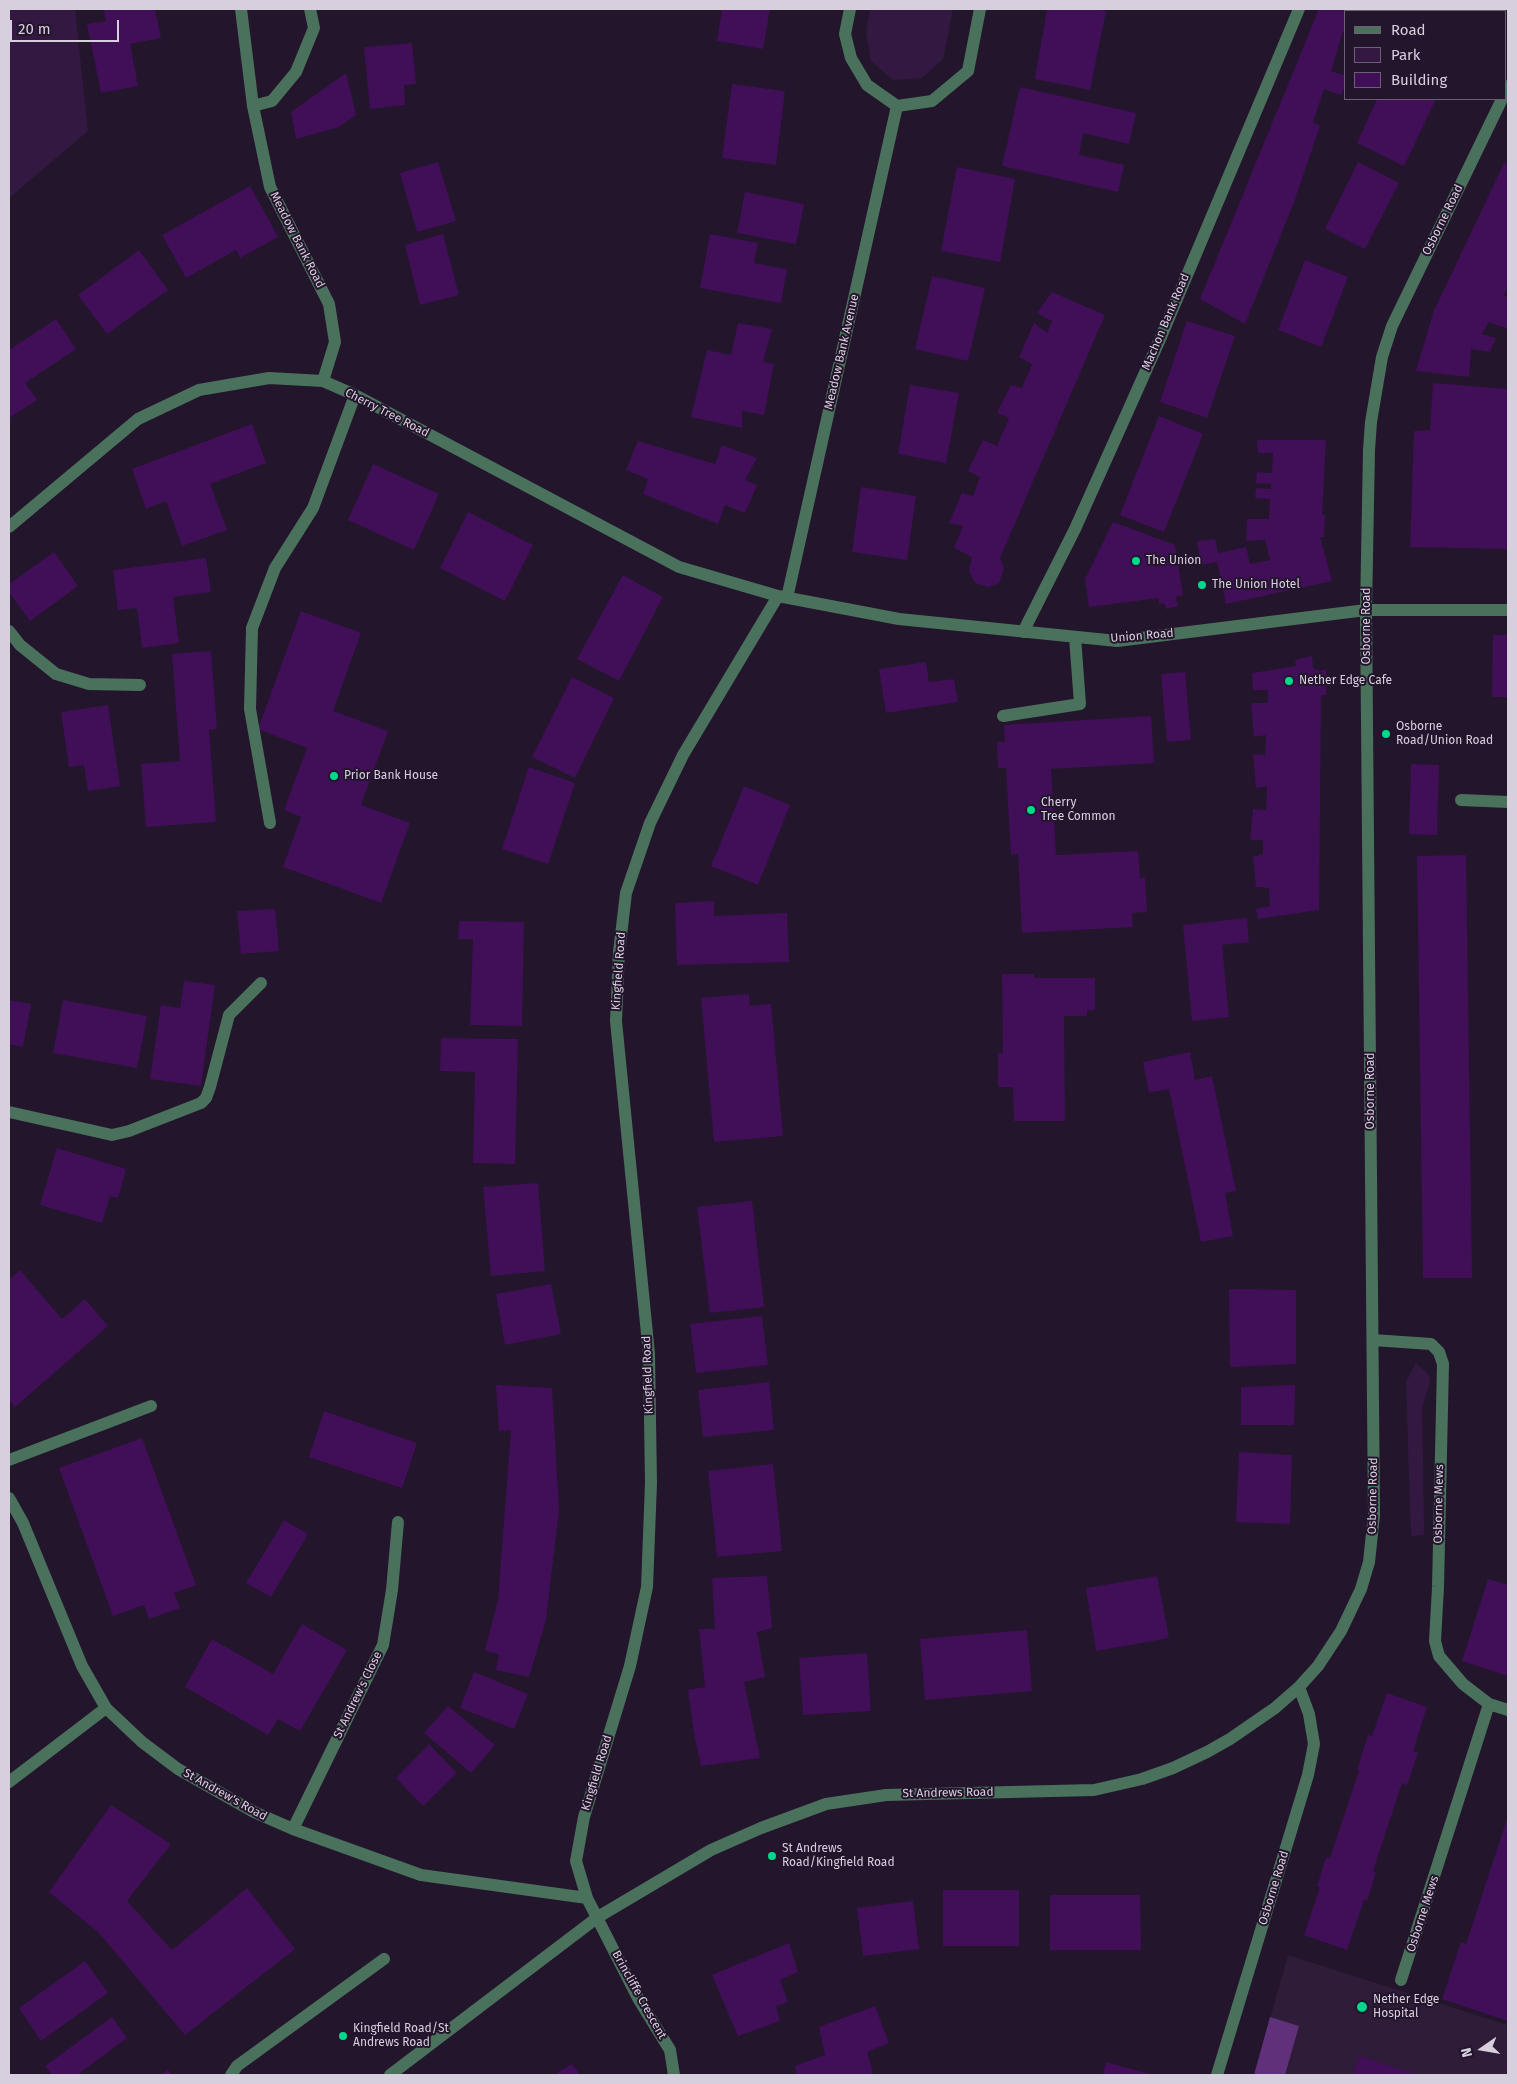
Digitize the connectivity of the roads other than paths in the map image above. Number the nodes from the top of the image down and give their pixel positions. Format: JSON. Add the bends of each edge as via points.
{"nodes":[{"id":1,"x":242,"y":9,"type":"edge"},
{"id":2,"x":310,"y":9,"type":"edge"},
{"id":3,"x":850,"y":9,"type":"edge"},
{"id":4,"x":980,"y":9,"type":"edge"},
{"id":5,"x":1298,"y":9,"type":"edge"},
{"id":6,"x":1502,"y":100,"type":"edge"},
{"id":7,"x":253,"y":106,"type":"junction"},
{"id":8,"x":897,"y":106,"type":"junction"},
{"id":9,"x":323,"y":381,"type":"junction"},
{"id":10,"x":355,"y":396,"type":"junction"},
{"id":11,"x":9,"y":528,"type":"edge"},
{"id":12,"x":783,"y":597,"type":"junction"},
{"id":13,"x":1366,"y":610,"type":"junction"},
{"id":14,"x":1508,"y":610,"type":"edge"},
{"id":15,"x":9,"y":631,"type":"edge"},
{"id":16,"x":1023,"y":632,"type":"junction"},
{"id":17,"x":1075,"y":636,"type":"junction"},
{"id":18,"x":140,"y":685,"type":"dead end"},
{"id":19,"x":1003,"y":716,"type":"dead end"},
{"id":20,"x":1461,"y":800,"type":"dead end"},
{"id":21,"x":1508,"y":802,"type":"edge"},
{"id":22,"x":270,"y":823,"type":"dead end"},
{"id":23,"x":261,"y":982,"type":"dead end"},
{"id":24,"x":9,"y":1112,"type":"edge"},
{"id":25,"x":1373,"y":1340,"type":"junction"},
{"id":26,"x":151,"y":1406,"type":"dead end"},
{"id":27,"x":9,"y":1460,"type":"edge"},
{"id":28,"x":9,"y":1498,"type":"edge"},
{"id":29,"x":398,"y":1522,"type":"dead end"},
{"id":30,"x":1299,"y":1687,"type":"junction"},
{"id":31,"x":1489,"y":1704,"type":"junction"},
{"id":32,"x":106,"y":1708,"type":"junction"},
{"id":33,"x":1508,"y":1710,"type":"edge"},
{"id":34,"x":9,"y":1782,"type":"edge"},
{"id":35,"x":292,"y":1829,"type":"junction"},
{"id":36,"x":587,"y":1898,"type":"junction"},
{"id":37,"x":598,"y":1917,"type":"junction"},
{"id":38,"x":384,"y":1959,"type":"dead end"},
{"id":39,"x":1401,"y":1980,"type":"dead end"},
{"id":40,"x":231,"y":2075,"type":"edge"},
{"id":41,"x":390,"y":2075,"type":"edge"},
{"id":42,"x":674,"y":2075,"type":"edge"},
{"id":43,"x":1217,"y":2075,"type":"edge"}],
"edges":[{"from":1,"to":7,"type":"street","name":"Meadow Bank Road"},
{"from":2,"to":7,"type":"street","via":[[314,28],[296,72],[272,101]]},
{"from":3,"to":8,"type":"street","via":[[845,34],[851,58],[867,85]]},
{"from":4,"to":8,"type":"street","via":[[968,71],[932,101]]},
{"from":5,"to":16,"type":"street","name":"Machon Bank Road","via":[[1161,336],[1075,529]]},
{"from":6,"to":13,"type":"street","name":"Osborne Road","via":[[1386,341],[1368,450]]},
{"from":7,"to":9,"type":"street","name":"Meadow Bank Road","via":[[270,187],[329,304],[335,342]]},
{"from":8,"to":12,"type":"street","name":"Meadow Bank Avenue"},
{"from":9,"to":10,"type":"street","name":"Cherry Tree Road"},
{"from":9,"to":11,"type":"street","name":"Cherry Tree Road","via":[[269,378],[199,390],[138,419]]},
{"from":10,"to":12,"type":"street","name":"Cherry Tree Road","via":[[679,567]]},
{"from":10,"to":22,"type":"street","via":[[313,508],[275,568],[252,628],[250,708]]},
{"from":12,"to":16,"type":"street","name":"Union Road","via":[[899,619]]},
{"from":12,"to":36,"type":"street","name":"Kingfield Road","via":[[683,755],[650,823],[626,893],[616,1021],[649,1354],[651,1483],[647,1586],[630,1666],[584,1817],[576,1861]]},
{"from":13,"to":14,"type":"street","name":"Union Road"},
{"from":13,"to":17,"type":"street","name":"Union Road","via":[[1117,641]]},
{"from":13,"to":25,"type":"street","name":"Osborne Road"},
{"from":15,"to":18,"type":"street","via":[[20,645],[56,674],[89,684]]},
{"from":16,"to":17,"type":"street","name":"Union Road"},
{"from":17,"to":19,"type":"street","via":[[1080,704]]},
{"from":20,"to":21,"type":"street"},
{"from":23,"to":24,"type":"street","via":[[229,1015],[210,1087],[201,1103],[112,1135]]},
{"from":25,"to":30,"type":"street","name":"Osborne Road","via":[[1374,1515],[1369,1562],[1361,1589],[1341,1631],[1318,1666]]},
{"from":25,"to":31,"type":"street","name":"Osborne Mews","via":[[1431,1344],[1442,1364],[1435,1641],[1439,1656],[1457,1677]]},
{"from":26,"to":27,"type":"street"},
{"from":28,"to":32,"type":"street","name":"St Andrew's Road","via":[[23,1523],[82,1666]]},
{"from":29,"to":35,"type":"street","name":"St Andrew's Close","via":[[383,1644]]},
{"from":30,"to":37,"type":"street","name":"St Andrews Road","via":[[1230,1739],[1182,1764],[1142,1779],[1094,1790],[886,1795],[826,1804],[710,1850]]},
{"from":30,"to":43,"type":"street","name":"Osborne Road","via":[[1309,1714],[1314,1744],[1308,1775]]},
{"from":31,"to":33,"type":"street","name":"Osborne Mews"},
{"from":31,"to":39,"type":"street","name":"Osborne Mews"},
{"from":32,"to":34,"type":"street"},
{"from":32,"to":35,"type":"street","name":"St Andrew's Road","via":[[142,1742],[178,1769],[254,1812]]},
{"from":35,"to":36,"type":"street","name":"St Andrew's Road","via":[[421,1875]]},
{"from":36,"to":37,"type":"street","name":"Kingfield Road"},
{"from":37,"to":41,"type":"street"},
{"from":37,"to":42,"type":"street","name":"Brincliffe Crescent","via":[[638,1998],[670,2050]]},
{"from":38,"to":40,"type":"street","via":[[237,2066]]}]}
